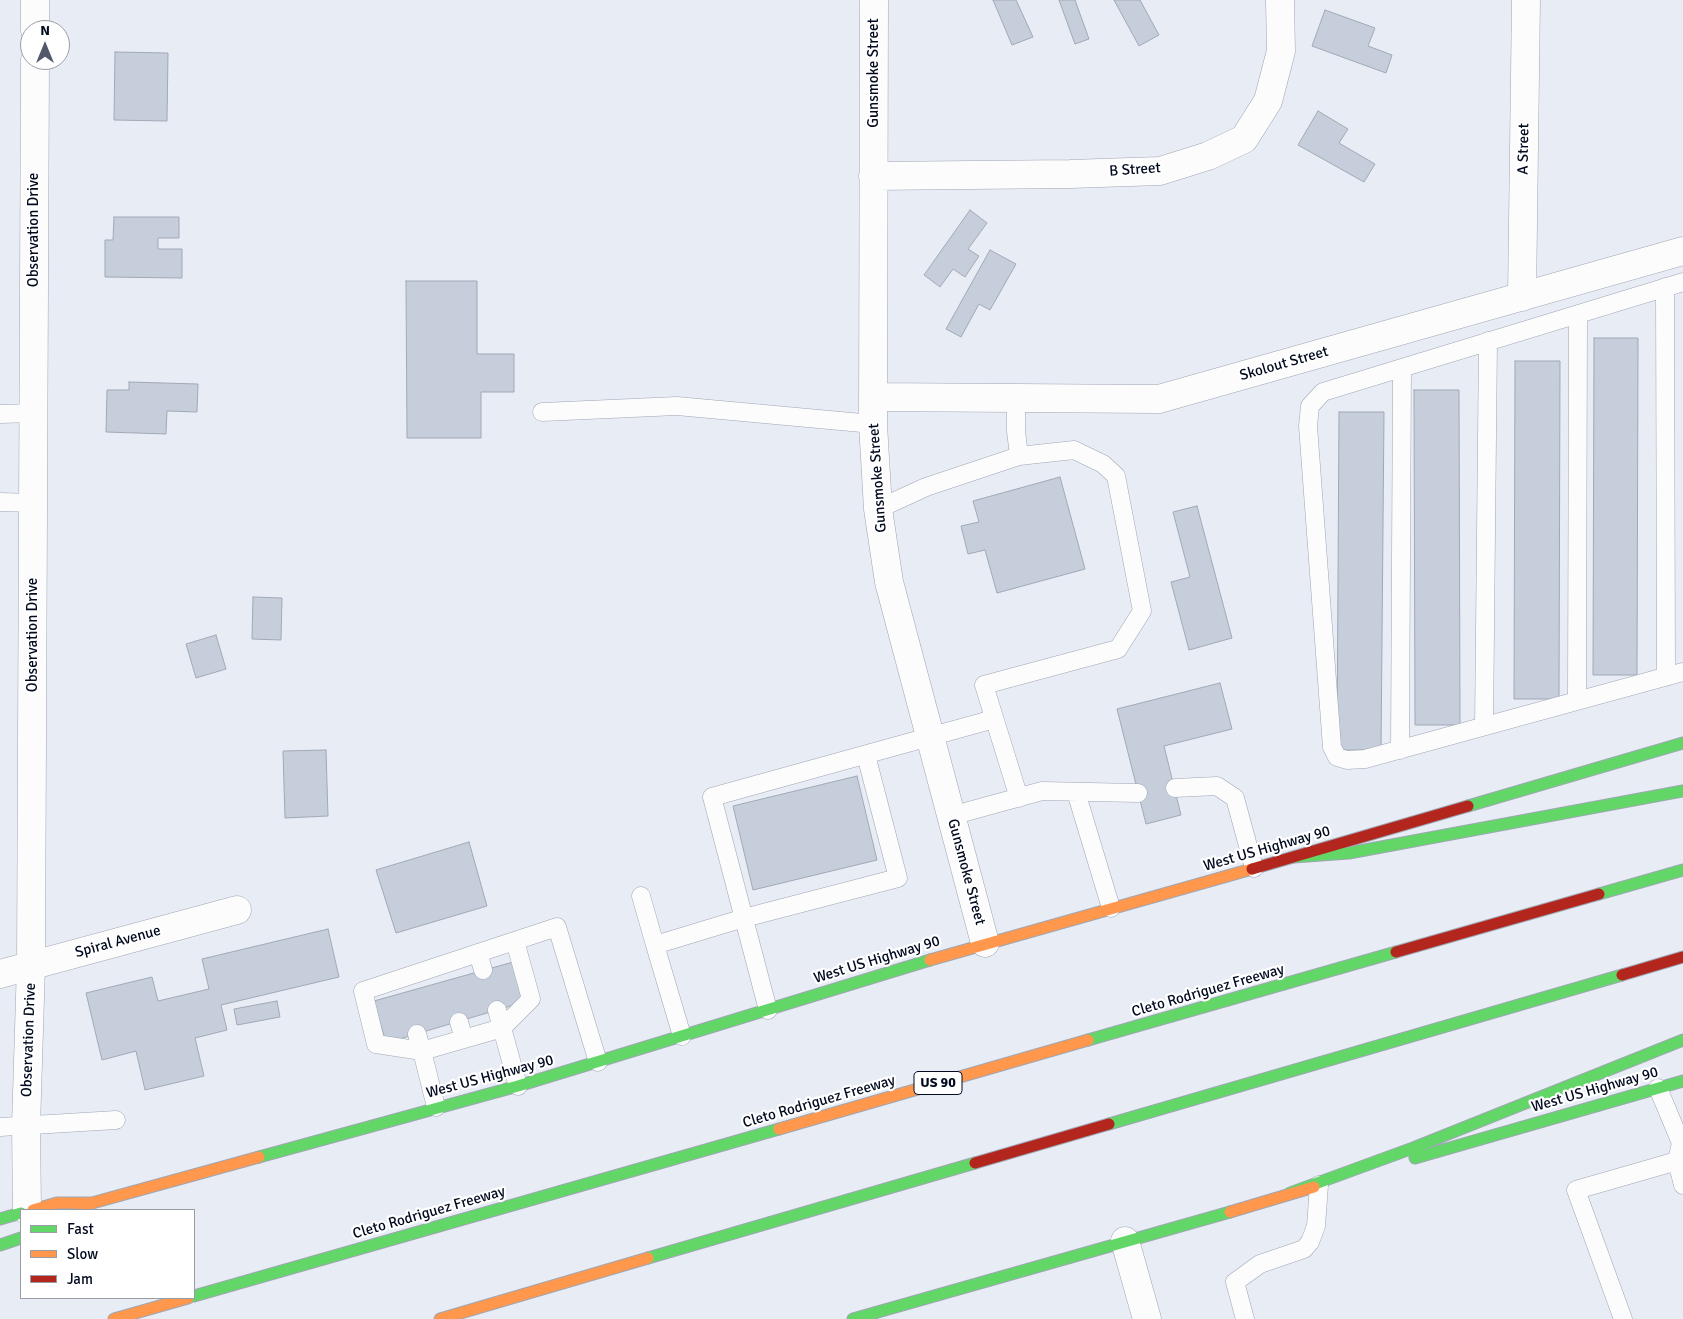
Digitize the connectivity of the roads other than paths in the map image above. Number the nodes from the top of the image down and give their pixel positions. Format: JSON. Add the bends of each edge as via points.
{"nodes":[{"id":1,"x":36,"y":0,"type":"edge"},
{"id":2,"x":874,"y":0,"type":"edge"},
{"id":3,"x":1280,"y":0,"type":"edge"},
{"id":4,"x":1526,"y":0,"type":"edge"},
{"id":5,"x":35,"y":20,"type":"edge"},
{"id":6,"x":35,"y":70,"type":"edge"},
{"id":7,"x":873,"y":176,"type":"junction"},
{"id":8,"x":1683,"y":251,"type":"edge"},
{"id":9,"x":1683,"y":282,"type":"edge"},
{"id":10,"x":1665,"y":287,"type":"junction"},
{"id":11,"x":1522,"y":297,"type":"junction"},
{"id":12,"x":1578,"y":314,"type":"junction"},
{"id":13,"x":1488,"y":341,"type":"junction"},
{"id":14,"x":1402,"y":368,"type":"junction"},
{"id":15,"x":873,"y":397,"type":"junction"},
{"id":16,"x":1016,"y":399,"type":"junction"},
{"id":17,"x":542,"y":412,"type":"dead end"},
{"id":18,"x":34,"y":413,"type":"junction"},
{"id":19,"x":0,"y":414,"type":"edge"},
{"id":20,"x":873,"y":424,"type":"junction"},
{"id":21,"x":1019,"y":456,"type":"junction"},
{"id":22,"x":0,"y":502,"type":"edge"},
{"id":23,"x":33,"y":503,"type":"junction"},
{"id":24,"x":878,"y":509,"type":"junction"},
{"id":25,"x":1674,"y":675,"type":"edge"},
{"id":26,"x":1577,"y":701,"type":"junction"},
{"id":27,"x":994,"y":719,"type":"junction"},
{"id":28,"x":1484,"y":726,"type":"junction"},
{"id":29,"x":930,"y":738,"type":"junction"},
{"id":30,"x":1683,"y":743,"type":"edge"},
{"id":31,"x":1400,"y":750,"type":"junction"},
{"id":32,"x":866,"y":755,"type":"junction"},
{"id":33,"x":1175,"y":788,"type":"dead end"},
{"id":34,"x":1683,"y":791,"type":"edge"},
{"id":35,"x":1076,"y":792,"type":"junction"},
{"id":36,"x":1138,"y":794,"type":"dead end"},
{"id":37,"x":1019,"y":798,"type":"junction"},
{"id":38,"x":951,"y":816,"type":"junction"},
{"id":39,"x":1294,"y":857,"type":"junction"},
{"id":40,"x":1254,"y":868,"type":"junction"},
{"id":41,"x":1683,"y":870,"type":"edge"},
{"id":42,"x":641,"y":896,"type":"dead end"},
{"id":43,"x":1111,"y":908,"type":"junction"},
{"id":44,"x":237,"y":910,"type":"dead end"},
{"id":45,"x":744,"y":918,"type":"junction"},
{"id":46,"x":515,"y":941,"type":"junction"},
{"id":47,"x":985,"y":943,"type":"junction"},
{"id":48,"x":655,"y":945,"type":"junction"},
{"id":49,"x":478,"y":953,"type":"junction"},
{"id":50,"x":1683,"y":957,"type":"edge"},
{"id":51,"x":31,"y":965,"type":"junction"},
{"id":52,"x":483,"y":970,"type":"dead end"},
{"id":53,"x":0,"y":974,"type":"edge"},
{"id":54,"x":497,"y":1010,"type":"dead end"},
{"id":55,"x":768,"y":1010,"type":"junction"},
{"id":56,"x":459,"y":1022,"type":"dead end"},
{"id":57,"x":502,"y":1028,"type":"junction"},
{"id":58,"x":417,"y":1034,"type":"dead end"},
{"id":59,"x":682,"y":1036,"type":"junction"},
{"id":60,"x":464,"y":1039,"type":"junction"},
{"id":61,"x":1683,"y":1040,"type":"edge"},
{"id":62,"x":422,"y":1051,"type":"junction"},
{"id":63,"x":598,"y":1062,"type":"junction"},
{"id":64,"x":1683,"y":1081,"type":"edge"},
{"id":65,"x":518,"y":1086,"type":"junction"},
{"id":66,"x":1658,"y":1088,"type":"junction"},
{"id":67,"x":436,"y":1108,"type":"junction"},
{"id":68,"x":116,"y":1120,"type":"dead end"},
{"id":69,"x":13,"y":1126,"type":"edge"},
{"id":70,"x":1677,"y":1161,"type":"junction"},
{"id":71,"x":1319,"y":1185,"type":"junction"},
{"id":72,"x":1683,"y":1185,"type":"edge"},
{"id":73,"x":1290,"y":1193,"type":"junction"},
{"id":74,"x":92,"y":1203,"type":"junction"},
{"id":75,"x":27,"y":1209,"type":"edge"},
{"id":76,"x":36,"y":1209,"type":"edge"},
{"id":77,"x":84,"y":1209,"type":"edge"},
{"id":78,"x":20,"y":1213,"type":"edge"},
{"id":79,"x":0,"y":1219,"type":"edge"},
{"id":80,"x":20,"y":1238,"type":"edge"},
{"id":81,"x":1125,"y":1241,"type":"junction"},
{"id":82,"x":0,"y":1245,"type":"edge"},
{"id":83,"x":195,"y":1296,"type":"edge"},
{"id":84,"x":184,"y":1299,"type":"edge"},
{"id":85,"x":114,"y":1319,"type":"edge"},
{"id":86,"x":440,"y":1319,"type":"edge"},
{"id":87,"x":853,"y":1319,"type":"edge"},
{"id":88,"x":1147,"y":1319,"type":"edge"},
{"id":89,"x":1245,"y":1319,"type":"edge"},
{"id":90,"x":1623,"y":1319,"type":"edge"}],
"edges":[{"from":1,"to":5,"type":"street"},
{"from":2,"to":7,"type":"street","name":"Gunsmoke Street"},
{"from":3,"to":7,"type":"street","name":"B Street","via":[[1280,52],[1268,101],[1244,139],[1208,156],[1160,171]]},
{"from":4,"to":11,"type":"street","name":"A Street"},
{"from":6,"to":18,"type":"street","name":"Observation Drive"},
{"from":7,"to":15,"type":"street","name":"Gunsmoke Street"},
{"from":8,"to":11,"type":"street","name":"Skolout Street"},
{"from":9,"to":10,"type":"lane"},
{"from":10,"to":12,"type":"lane"},
{"from":10,"to":25,"type":"lane"},
{"from":11,"to":16,"type":"street","name":"Skolout Street","via":[[1159,399]]},
{"from":12,"to":13,"type":"lane"},
{"from":12,"to":26,"type":"lane"},
{"from":13,"to":14,"type":"lane"},
{"from":13,"to":28,"type":"lane"},
{"from":14,"to":31,"type":"lane"},
{"from":14,"to":31,"type":"lane","via":[[1322,392],[1310,406],[1308,426],[1332,747],[1337,757],[1347,760]]},
{"from":15,"to":16,"type":"street","name":"Skolout Street"},
{"from":15,"to":20,"type":"street","name":"Gunsmoke Street"},
{"from":16,"to":21,"type":"lane"},
{"from":17,"to":20,"type":"lane","via":[[677,406]]},
{"from":18,"to":19,"type":"lane"},
{"from":18,"to":23,"type":"street","name":"Observation Drive"},
{"from":20,"to":24,"type":"street","name":"Gunsmoke Street"},
{"from":21,"to":24,"type":"lane","via":[[926,487]]},
{"from":21,"to":27,"type":"lane","via":[[1074,450],[1103,464],[1116,476],[1142,611],[1118,649],[984,686]]},
{"from":22,"to":23,"type":"lane"},
{"from":23,"to":51,"type":"street","name":"Observation Drive"},
{"from":24,"to":29,"type":"street","name":"Gunsmoke Street","via":[[889,582]]},
{"from":25,"to":26,"type":"lane"},
{"from":26,"to":28,"type":"lane"},
{"from":27,"to":29,"type":"lane"},
{"from":27,"to":37,"type":"lane"},
{"from":28,"to":31,"type":"lane"},
{"from":29,"to":32,"type":"lane"},
{"from":29,"to":38,"type":"street","name":"Gunsmoke Street"},
{"from":30,"to":39,"type":"main road","name":"West US Highway 90"},
{"from":32,"to":45,"type":"lane","via":[[712,796]]},
{"from":32,"to":45,"type":"lane","via":[[898,878]]},
{"from":33,"to":40,"type":"lane","via":[[1217,786],[1235,798]]},
{"from":34,"to":39,"type":"main road","via":[[1349,853]]},
{"from":35,"to":36,"type":"lane"},
{"from":35,"to":37,"type":"lane","via":[[1042,792]]},
{"from":35,"to":43,"type":"lane"},
{"from":37,"to":38,"type":"lane"},
{"from":38,"to":47,"type":"street","name":"Gunsmoke Street"},
{"from":39,"to":40,"type":"main road","name":"West US Highway 90"},
{"from":40,"to":43,"type":"main road","name":"West US Highway 90"},
{"from":41,"to":83,"type":"main road","name":"Cleto Rodriguez Freeway","number":"US 90"},
{"from":42,"to":48,"type":"lane"},
{"from":43,"to":47,"type":"main road","name":"West US Highway 90"},
{"from":44,"to":51,"type":"street","name":"Spiral Avenue"},
{"from":45,"to":48,"type":"lane"},
{"from":45,"to":55,"type":"lane"},
{"from":46,"to":49,"type":"lane"},
{"from":46,"to":57,"type":"lane","via":[[531,1000]]},
{"from":46,"to":63,"type":"lane","via":[[557,927]]},
{"from":47,"to":55,"type":"main road","name":"West US Highway 90"},
{"from":48,"to":59,"type":"lane"},
{"from":49,"to":52,"type":"lane"},
{"from":49,"to":62,"type":"lane","via":[[446,972],[406,985],[363,991],[376,1044]]},
{"from":50,"to":86,"type":"main road"},
{"from":51,"to":53,"type":"street","name":"Spiral Avenue"},
{"from":51,"to":69,"type":"street","name":"Observation Drive"},
{"from":54,"to":57,"type":"lane"},
{"from":55,"to":59,"type":"main road","name":"West US Highway 90"},
{"from":56,"to":60,"type":"lane"},
{"from":57,"to":60,"type":"lane"},
{"from":57,"to":65,"type":"lane"},
{"from":58,"to":62,"type":"lane"},
{"from":59,"to":63,"type":"main road","name":"West US Highway 90"},
{"from":60,"to":62,"type":"lane"},
{"from":61,"to":73,"type":"main road","via":[[1413,1148]]},
{"from":62,"to":67,"type":"lane"},
{"from":63,"to":65,"type":"main road","name":"West US Highway 90"},
{"from":64,"to":66,"type":"main road","name":"West US Highway 90"},
{"from":65,"to":67,"type":"main road","name":"West US Highway 90"},
{"from":66,"to":70,"type":"lane","via":[[1680,1143]]},
{"from":66,"to":71,"type":"main road","name":"West US Highway 90"},
{"from":67,"to":74,"type":"main road","name":"West US Highway 90"},
{"from":68,"to":69,"type":"lane"},
{"from":69,"to":75,"type":"street","name":"Observation Drive"},
{"from":70,"to":72,"type":"lane"},
{"from":70,"to":90,"type":"lane","via":[[1576,1190]]},
{"from":71,"to":73,"type":"main road","name":"West US Highway 90"},
{"from":71,"to":89,"type":"lane","via":[[1316,1226],[1304,1249],[1260,1264],[1235,1282]]},
{"from":73,"to":81,"type":"main road","name":"West US Highway 90"},
{"from":74,"to":76,"type":"main road","via":[[56,1203]]},
{"from":74,"to":77,"type":"main road","name":"West US Highway 90"},
{"from":78,"to":79,"type":"main road"},
{"from":80,"to":82,"type":"main road"},
{"from":81,"to":87,"type":"main road","name":"West US Highway 90"},
{"from":81,"to":88,"type":"street"},
{"from":84,"to":85,"type":"main road"}]}
